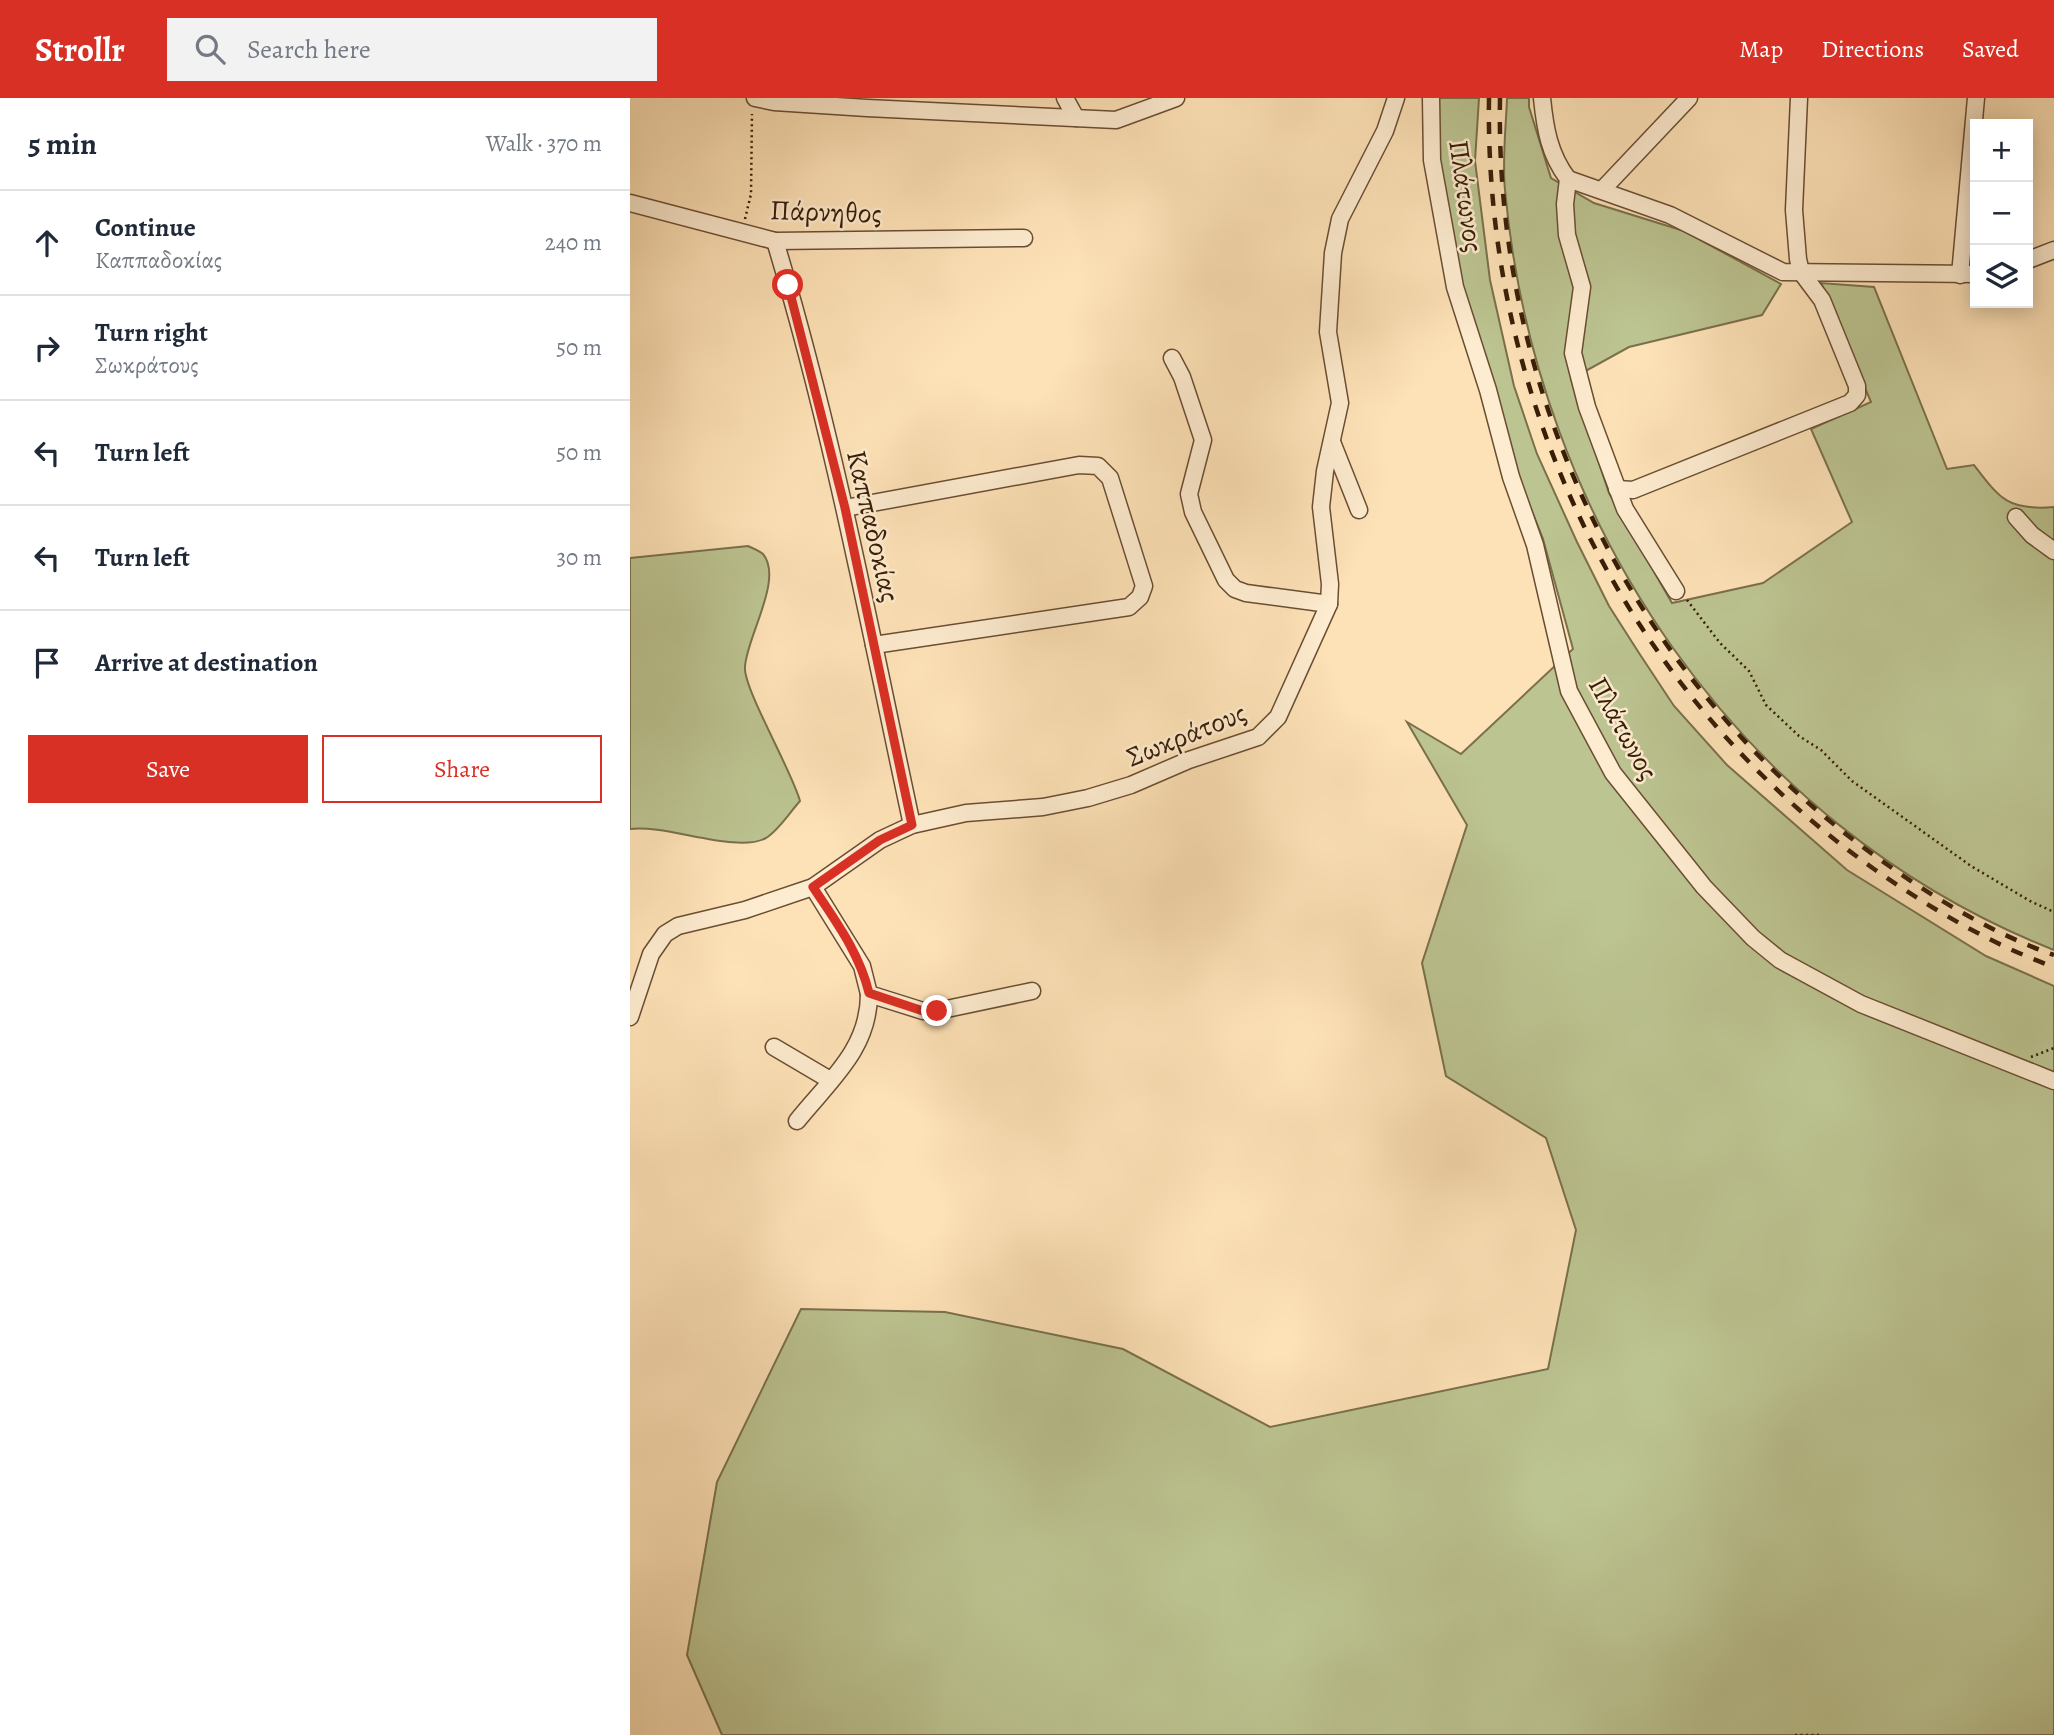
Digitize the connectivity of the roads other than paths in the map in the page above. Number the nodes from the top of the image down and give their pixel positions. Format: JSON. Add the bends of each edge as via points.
{"nodes":[{"id":1,"x":1065,"y":98,"type":"edge"},
{"id":2,"x":1176,"y":98,"type":"edge"},
{"id":3,"x":1396,"y":98,"type":"edge"},
{"id":4,"x":1431,"y":98,"type":"edge"},
{"id":5,"x":1542,"y":98,"type":"edge"},
{"id":6,"x":1689,"y":98,"type":"edge"},
{"id":7,"x":1799,"y":98,"type":"edge"},
{"id":8,"x":1976,"y":98,"type":"edge"},
{"id":9,"x":754,"y":105,"type":"edge"},
{"id":10,"x":1076,"y":118,"type":"junction"},
{"id":11,"x":1568,"y":179,"type":"junction"},
{"id":12,"x":1602,"y":190,"type":"junction"},
{"id":13,"x":630,"y":203,"type":"edge"},
{"id":14,"x":1024,"y":239,"type":"dead end"},
{"id":15,"x":775,"y":241,"type":"junction"},
{"id":16,"x":2054,"y":250,"type":"edge"},
{"id":17,"x":2033,"y":258,"type":"edge"},
{"id":18,"x":1801,"y":272,"type":"junction"},
{"id":19,"x":1968,"y":275,"type":"edge"},
{"id":20,"x":1171,"y":358,"type":"dead end"},
{"id":21,"x":1332,"y":442,"type":"junction"},
{"id":22,"x":1617,"y":489,"type":"junction"},
{"id":23,"x":845,"y":508,"type":"junction"},
{"id":24,"x":1359,"y":509,"type":"dead end"},
{"id":25,"x":2016,"y":517,"type":"dead end"},
{"id":26,"x":2054,"y":551,"type":"edge"},
{"id":27,"x":1676,"y":591,"type":"road end"},
{"id":28,"x":1329,"y":604,"type":"junction"},
{"id":29,"x":874,"y":645,"type":"junction"},
{"id":30,"x":912,"y":825,"type":"junction"},
{"id":31,"x":813,"y":887,"type":"junction"},
{"id":32,"x":1032,"y":991,"type":"dead end"},
{"id":33,"x":869,"y":993,"type":"junction"},
{"id":34,"x":630,"y":1017,"type":"edge"},
{"id":35,"x":774,"y":1047,"type":"dead end"},
{"id":36,"x":830,"y":1080,"type":"junction"},
{"id":37,"x":2054,"y":1081,"type":"edge"},
{"id":38,"x":797,"y":1121,"type":"dead end"}],
"edges":[{"from":1,"to":10,"type":"street"},
{"from":2,"to":10,"type":"street","via":[[1116,120]]},
{"from":3,"to":21,"type":"street","name":"Σωκράτους","via":[[1335,235],[1328,332],[1340,403]]},
{"from":4,"to":37,"type":"street","name":"Πλάτωνος","via":[[1432,160],[1455,286],[1535,545],[1569,691],[1613,773],[1704,887],[1752,939],[1780,960],[1861,1004]]},
{"from":5,"to":11,"type":"street","via":[[1545,133]]},
{"from":6,"to":12,"type":"street"},
{"from":7,"to":18,"type":"street","via":[[1794,210]]},
{"from":8,"to":19,"type":"street"},
{"from":9,"to":10,"type":"street"},
{"from":11,"to":12,"type":"street"},
{"from":11,"to":22,"type":"street","via":[[1564,204],[1567,235],[1582,287],[1573,353]]},
{"from":12,"to":18,"type":"street","via":[[1707,232],[1783,272]]},
{"from":13,"to":15,"type":"street","name":"Πάρνηθος"},
{"from":14,"to":15,"type":"street","name":"Πάρνηθος"},
{"from":15,"to":23,"type":"street","name":"Καππαδοκίας"},
{"from":16,"to":17,"type":"street"},
{"from":18,"to":19,"type":"street"},
{"from":18,"to":22,"type":"street","via":[[1822,300],[1857,395],[1850,403],[1633,490]]},
{"from":20,"to":28,"type":"street","via":[[1203,440],[1189,494],[1193,512],[1226,580],[1246,593]]},
{"from":21,"to":24,"type":"street"},
{"from":21,"to":28,"type":"street","name":"Σωκράτους","via":[[1321,507]]},
{"from":22,"to":27,"type":"street"},
{"from":23,"to":29,"type":"street","name":"Καππαδοκίας"},
{"from":23,"to":29,"type":"street","via":[[1079,465],[1098,466],[1110,478],[1144,586],[1129,607]]},
{"from":25,"to":26,"type":"street"},
{"from":28,"to":30,"type":"street","name":"Σωκράτους","via":[[1278,717],[1258,737],[1131,785],[1077,800],[966,813]]},
{"from":29,"to":30,"type":"street","name":"Καππαδοκίας"},
{"from":30,"to":31,"type":"street","name":"Σωκράτους","via":[[880,840]]},
{"from":31,"to":33,"type":"street","via":[[848,938]]},
{"from":31,"to":34,"type":"street","name":"Σωκράτους","via":[[672,929],[652,954]]},
{"from":32,"to":33,"type":"street","via":[[937,1011],[923,1011]]},
{"from":33,"to":36,"type":"street","via":[[869,1017],[860,1044]]},
{"from":35,"to":36,"type":"street"},
{"from":36,"to":38,"type":"street"}]}
